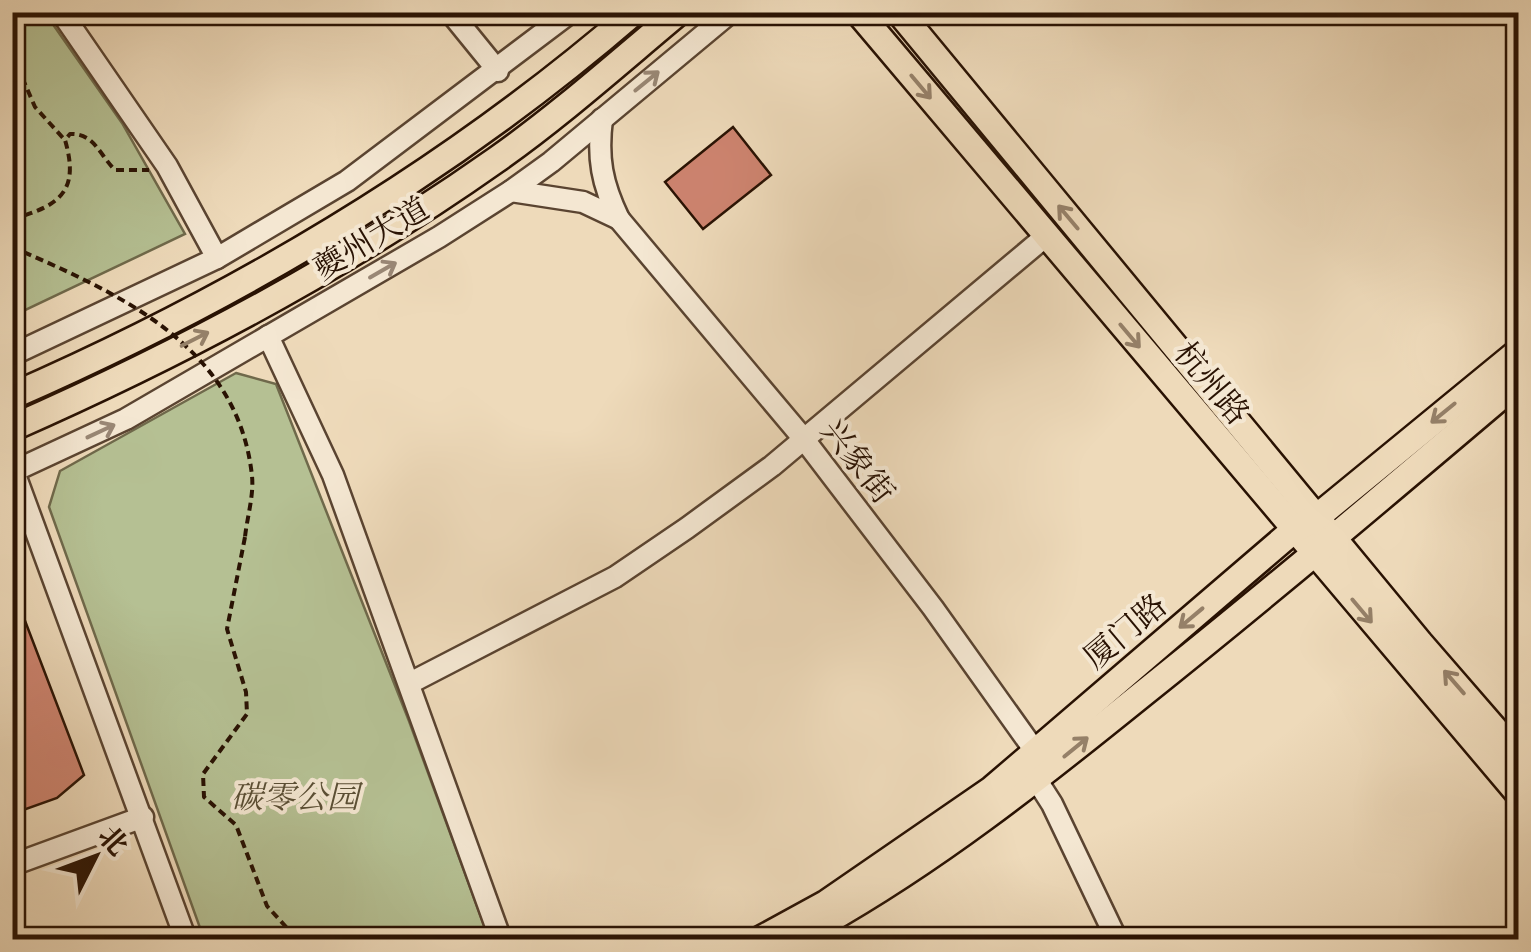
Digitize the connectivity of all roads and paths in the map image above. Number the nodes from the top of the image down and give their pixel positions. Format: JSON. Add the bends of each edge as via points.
{"nodes":[{"id":1,"x":61,"y":12,"type":"edge"},
{"id":2,"x":450,"y":12,"type":"edge"},
{"id":3,"x":572,"y":12,"type":"edge"},
{"id":4,"x":634,"y":12,"type":"edge"},
{"id":5,"x":679,"y":12,"type":"edge"},
{"id":6,"x":731,"y":12,"type":"edge"},
{"id":7,"x":858,"y":12,"type":"edge"},
{"id":8,"x":899,"y":12,"type":"edge"},
{"id":9,"x":12,"y":54,"type":"edge"},
{"id":10,"x":498,"y":70,"type":"junction"},
{"id":11,"x":602,"y":120,"type":"junction"},
{"id":12,"x":65,"y":140,"type":"junction"},
{"id":13,"x":154,"y":170,"type":"dead end"},
{"id":14,"x":511,"y":191,"type":"junction"},
{"id":15,"x":12,"y":219,"type":"edge"},
{"id":16,"x":619,"y":219,"type":"junction"},
{"id":17,"x":1046,"y":236,"type":"junction"},
{"id":18,"x":12,"y":247,"type":"edge"},
{"id":19,"x":216,"y":258,"type":"junction"},
{"id":20,"x":268,"y":336,"type":"junction"},
{"id":21,"x":1518,"y":352,"type":"edge"},
{"id":22,"x":12,"y":356,"type":"edge"},
{"id":23,"x":1518,"y":382,"type":"edge"},
{"id":24,"x":12,"y":396,"type":"edge"},
{"id":25,"x":12,"y":428,"type":"edge"},
{"id":26,"x":803,"y":438,"type":"junction"},
{"id":27,"x":14,"y":472,"type":"edge"},
{"id":28,"x":1317,"y":517,"type":"junction"},
{"id":29,"x":1294,"y":530,"type":"junction"},
{"id":30,"x":1325,"y":547,"type":"junction"},
{"id":31,"x":410,"y":683,"type":"junction"},
{"id":32,"x":1034,"y":751,"type":"junction"},
{"id":33,"x":1518,"y":756,"type":"edge"},
{"id":34,"x":1036,"y":779,"type":"junction"},
{"id":35,"x":1518,"y":793,"type":"edge"},
{"id":36,"x":142,"y":817,"type":"junction"},
{"id":37,"x":12,"y":865,"type":"edge"},
{"id":38,"x":186,"y":940,"type":"edge"},
{"id":39,"x":298,"y":940,"type":"edge"},
{"id":40,"x":502,"y":940,"type":"edge"},
{"id":41,"x":759,"y":940,"type":"edge"},
{"id":42,"x":794,"y":940,"type":"edge"},
{"id":43,"x":1116,"y":940,"type":"edge"}],
"edges":[{"from":1,"to":19,"type":"street","via":[[166,166]]},
{"from":2,"to":10,"type":"street"},
{"from":3,"to":10,"type":"street","name":"夔州大道"},
{"from":4,"to":24,"type":"main road","name":"夔州大道","via":[[486,130],[367,210],[236,287]]},
{"from":25,"to":5,"type":"main road","name":"夔州大道","one_way":true,"via":[[234,320],[351,253],[498,158]]},
{"from":11,"to":6,"type":"street","name":"夔州大道","one_way":true},
{"from":7,"to":17,"type":"main road","name":"杭州路","one_way":true},
{"from":28,"to":8,"type":"main road","name":"杭州路","one_way":true},
{"from":9,"to":12,"type":"path","via":[[35,107]]},
{"from":10,"to":19,"type":"street","name":"夔州大道","via":[[347,181]]},
{"from":11,"to":14,"type":"street","name":"夔州大道"},
{"from":11,"to":16,"type":"street","name":"兴象街","via":[[601,176]]},
{"from":12,"to":13,"type":"path","via":[[80,133],[92,139],[115,170]]},
{"from":12,"to":15,"type":"path","via":[[73,167],[68,184],[50,208]]},
{"from":14,"to":16,"type":"street","name":"兴象街","via":[[583,202]]},
{"from":20,"to":14,"type":"street","name":"夔州大道","one_way":true},
{"from":16,"to":26,"type":"street","name":"兴象街"},
{"from":17,"to":26,"type":"street"},
{"from":17,"to":29,"type":"main road","name":"杭州路","one_way":true},
{"from":18,"to":39,"type":"path","bridge":true,"via":[[150,315],[199,357],[242,428],[253,479],[227,629],[247,714],[203,774],[204,797],[236,825],[267,906]]},
{"from":19,"to":22,"type":"street","name":"夔州大道"},
{"from":27,"to":20,"type":"street","name":"夔州大道","one_way":true,"via":[[126,419]]},
{"from":20,"to":31,"type":"street","via":[[333,475]]},
{"from":21,"to":28,"type":"main road","name":"厦门路","one_way":true},
{"from":23,"to":30,"type":"main road","name":"厦门路"},
{"from":26,"to":31,"type":"street","via":[[615,576]]},
{"from":26,"to":32,"type":"street","name":"兴象街"},
{"from":27,"to":36,"type":"street"},
{"from":28,"to":29,"type":"main road","name":"厦门路"},
{"from":28,"to":30,"type":"main road","name":"杭州路"},
{"from":29,"to":30,"type":"main road","name":"杭州路"},
{"from":29,"to":32,"type":"main road","name":"厦门路","one_way":true},
{"from":33,"to":30,"type":"main road","name":"杭州路","one_way":true},
{"from":34,"to":30,"type":"main road","name":"厦门路","one_way":true},
{"from":30,"to":35,"type":"main road","name":"杭州路","one_way":true},
{"from":31,"to":40,"type":"street"},
{"from":32,"to":41,"type":"main road","name":"厦门路","via":[[951,820]]},
{"from":34,"to":42,"type":"main road","name":"厦门路","via":[[936,855]]},
{"from":34,"to":43,"type":"street"},
{"from":36,"to":37,"type":"street"},
{"from":36,"to":38,"type":"street"}]}
